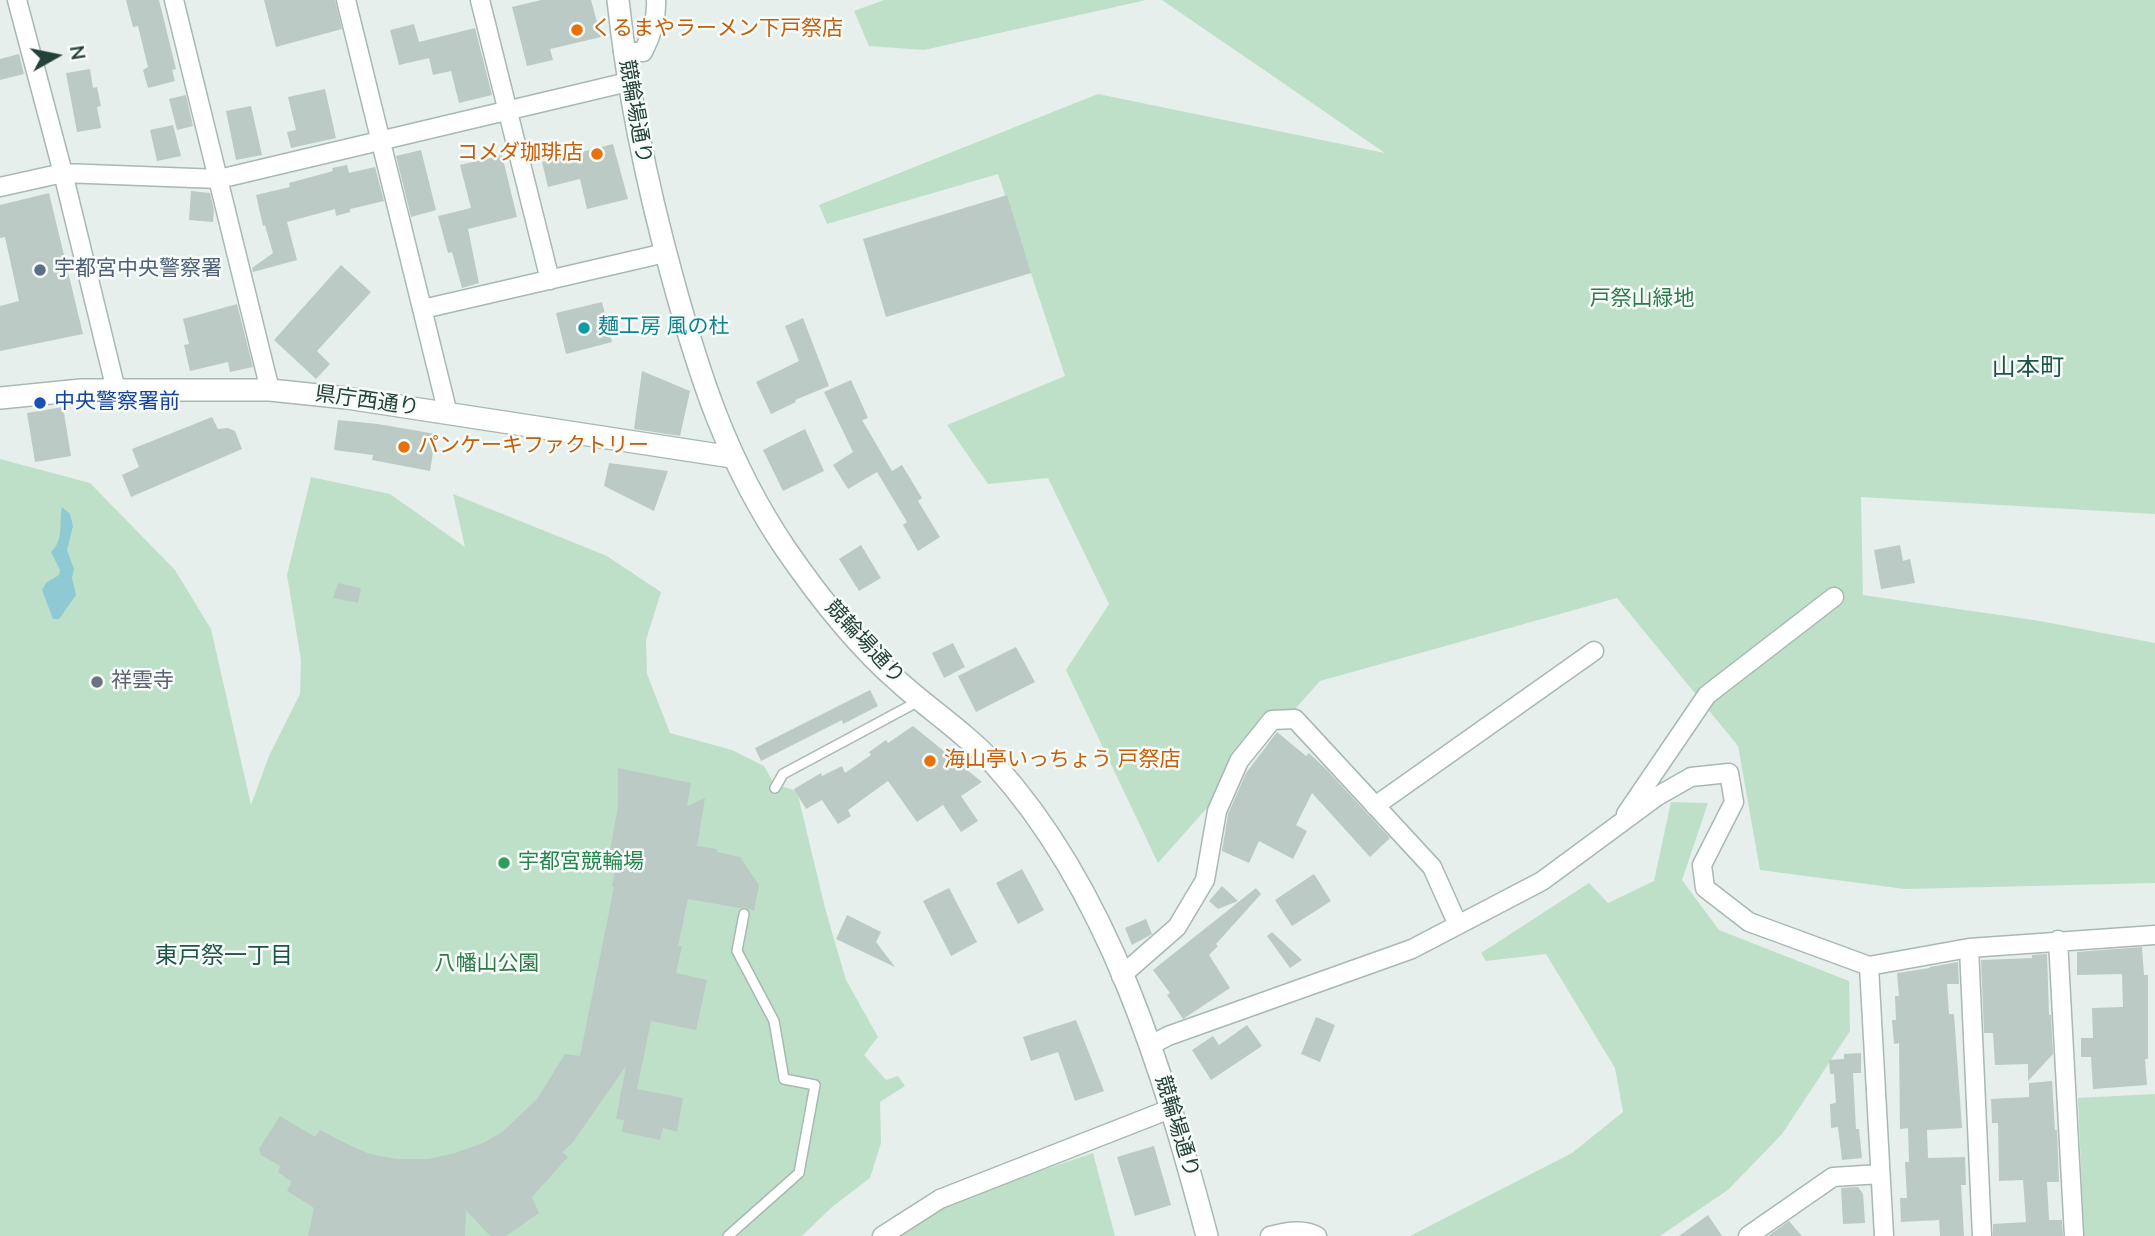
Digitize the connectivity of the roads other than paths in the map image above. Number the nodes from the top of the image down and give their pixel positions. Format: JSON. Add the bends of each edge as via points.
{"nodes":[{"id":1,"x":18,"y":0,"type":"edge"},
{"id":2,"x":174,"y":0,"type":"edge"},
{"id":3,"x":346,"y":0,"type":"edge"},
{"id":4,"x":480,"y":0,"type":"edge"},
{"id":5,"x":618,"y":0,"type":"edge"},
{"id":6,"x":656,"y":0,"type":"edge"},
{"id":7,"x":623,"y":52,"type":"junction"},
{"id":8,"x":628,"y":82,"type":"junction"},
{"id":9,"x":508,"y":109,"type":"junction"},
{"id":10,"x":380,"y":139,"type":"junction"},
{"id":11,"x":63,"y":173,"type":"junction"},
{"id":12,"x":219,"y":179,"type":"junction"},
{"id":13,"x":0,"y":187,"type":"edge"},
{"id":14,"x":665,"y":253,"type":"junction"},
{"id":15,"x":550,"y":280,"type":"junction"},
{"id":16,"x":423,"y":309,"type":"junction"},
{"id":17,"x":116,"y":390,"type":"junction"},
{"id":18,"x":270,"y":390,"type":"junction"},
{"id":19,"x":0,"y":398,"type":"edge"},
{"id":20,"x":447,"y":414,"type":"junction"},
{"id":21,"x":732,"y":457,"type":"junction"},
{"id":22,"x":1834,"y":597,"type":"dead end"},
{"id":23,"x":1594,"y":651,"type":"dead end"},
{"id":24,"x":921,"y":700,"type":"junction"},
{"id":25,"x":775,"y":788,"type":"dead end"},
{"id":26,"x":1375,"y":806,"type":"junction"},
{"id":27,"x":1617,"y":828,"type":"junction"},
{"id":28,"x":744,"y":914,"type":"dead end"},
{"id":29,"x":1458,"y":925,"type":"junction"},
{"id":30,"x":2155,"y":935,"type":"edge"},
{"id":31,"x":2058,"y":940,"type":"junction"},
{"id":32,"x":1969,"y":948,"type":"junction"},
{"id":33,"x":1869,"y":966,"type":"junction"},
{"id":34,"x":1121,"y":976,"type":"junction"},
{"id":35,"x":1151,"y":1045,"type":"junction"},
{"id":36,"x":1170,"y":1109,"type":"junction"},
{"id":37,"x":1880,"y":1174,"type":"junction"},
{"id":38,"x":728,"y":1236,"type":"edge"},
{"id":39,"x":882,"y":1236,"type":"edge"},
{"id":40,"x":1207,"y":1236,"type":"edge"},
{"id":41,"x":1269,"y":1236,"type":"edge"},
{"id":42,"x":1317,"y":1236,"type":"edge"},
{"id":43,"x":1748,"y":1236,"type":"edge"},
{"id":44,"x":1884,"y":1236,"type":"edge"},
{"id":45,"x":1982,"y":1236,"type":"edge"},
{"id":46,"x":2074,"y":1236,"type":"edge"}],
"edges":[{"from":1,"to":11,"type":"street"},
{"from":2,"to":12,"type":"street"},
{"from":3,"to":10,"type":"street"},
{"from":4,"to":9,"type":"street"},
{"from":5,"to":7,"type":"street","name":"競輪場通り"},
{"from":6,"to":7,"type":"street","via":[[657,15],[643,52]]},
{"from":7,"to":8,"type":"street","name":"競輪場通り"},
{"from":8,"to":9,"type":"street"},
{"from":8,"to":14,"type":"street","name":"競輪場通り"},
{"from":9,"to":10,"type":"street"},
{"from":9,"to":15,"type":"street"},
{"from":10,"to":12,"type":"street"},
{"from":10,"to":16,"type":"street"},
{"from":11,"to":12,"type":"street"},
{"from":11,"to":13,"type":"street"},
{"from":11,"to":17,"type":"street"},
{"from":12,"to":18,"type":"street"},
{"from":14,"to":15,"type":"street"},
{"from":14,"to":21,"type":"street","name":"競輪場通り","via":[[693,352]]},
{"from":15,"to":16,"type":"street"},
{"from":16,"to":20,"type":"street"},
{"from":17,"to":18,"type":"street","name":"県庁西通り"},
{"from":17,"to":19,"type":"street","name":"県庁西通り"},
{"from":18,"to":20,"type":"street","name":"県庁西通り"},
{"from":20,"to":21,"type":"street","name":"県庁西通り"},
{"from":21,"to":24,"type":"street","name":"競輪場通り","via":[[785,548],[842,625]]},
{"from":22,"to":27,"type":"street","via":[[1707,695]]},
{"from":23,"to":26,"type":"street"},
{"from":24,"to":25,"type":"lane","via":[[783,774]]},
{"from":24,"to":34,"type":"street","name":"競輪場通り","via":[[993,762],[1044,826],[1067,862]]},
{"from":26,"to":29,"type":"street","via":[[1432,867]]},
{"from":26,"to":34,"type":"street","via":[[1296,719],[1272,720],[1239,761],[1217,811],[1205,880],[1177,927]]},
{"from":27,"to":29,"type":"street","via":[[1542,881]]},
{"from":27,"to":33,"type":"street","via":[[1691,777],[1729,774],[1734,803],[1702,865],[1705,888],[1749,922]]},
{"from":28,"to":38,"type":"lane","via":[[737,951],[774,1021],[784,1079],[815,1085],[799,1173]]},
{"from":29,"to":35,"type":"street","via":[[1412,949]]},
{"from":30,"to":31,"type":"street"},
{"from":31,"to":32,"type":"street"},
{"from":31,"to":46,"type":"street"},
{"from":32,"to":33,"type":"street"},
{"from":32,"to":45,"type":"street"},
{"from":33,"to":37,"type":"street"},
{"from":34,"to":35,"type":"street","name":"競輪場通り"},
{"from":35,"to":36,"type":"street","name":"競輪場通り"},
{"from":36,"to":39,"type":"street","via":[[940,1199]]},
{"from":36,"to":40,"type":"street","name":"競輪場通り"},
{"from":37,"to":43,"type":"street","via":[[1833,1177]]},
{"from":37,"to":44,"type":"street"},
{"from":41,"to":42,"type":"street","via":[[1289,1231]]}]}
